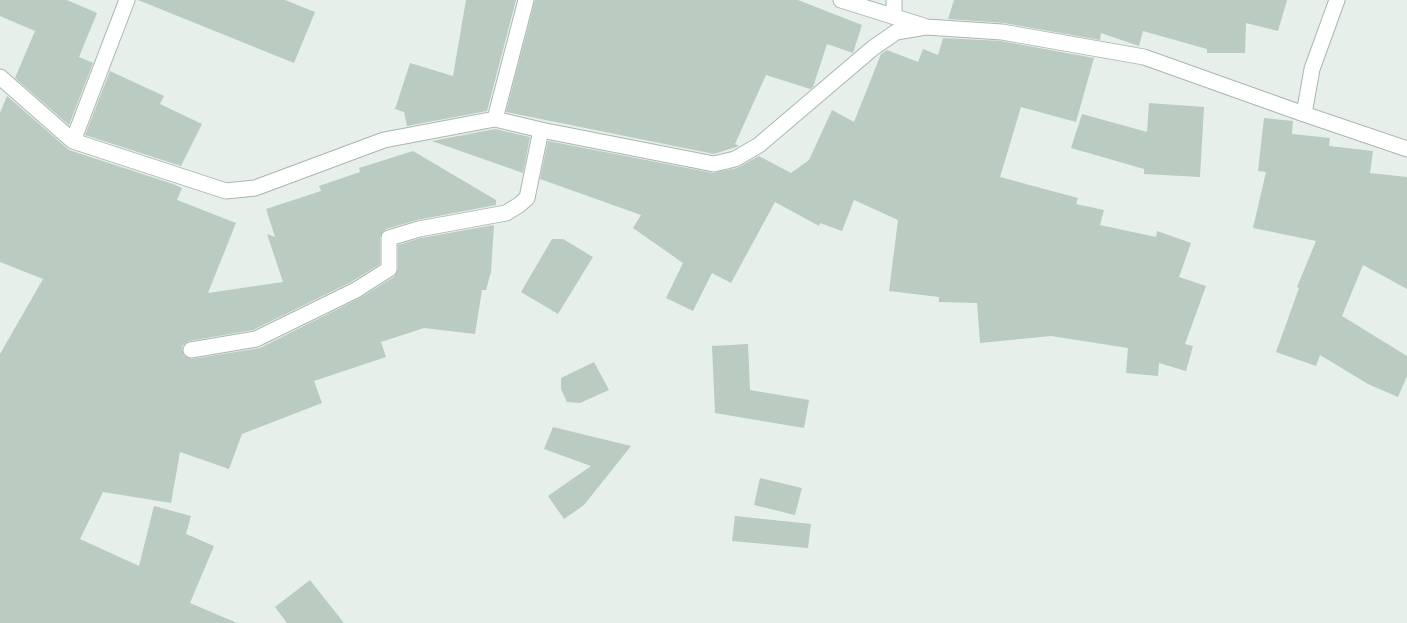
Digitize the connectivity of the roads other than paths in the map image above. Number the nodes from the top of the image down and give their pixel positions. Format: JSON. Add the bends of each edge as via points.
{"nodes":[{"id":1,"x":127,"y":0,"type":"edge"},
{"id":2,"x":526,"y":0,"type":"edge"},
{"id":3,"x":841,"y":0,"type":"edge"},
{"id":4,"x":894,"y":0,"type":"edge"},
{"id":5,"x":1337,"y":0,"type":"edge"},
{"id":6,"x":894,"y":17,"type":"junction"},
{"id":7,"x":926,"y":27,"type":"junction"},
{"id":8,"x":0,"y":77,"type":"edge"},
{"id":9,"x":1304,"y":114,"type":"junction"},
{"id":10,"x":495,"y":119,"type":"junction"},
{"id":11,"x":541,"y":130,"type":"junction"},
{"id":12,"x":73,"y":141,"type":"junction"},
{"id":13,"x":1407,"y":149,"type":"edge"},
{"id":14,"x":191,"y":350,"type":"dead end"}],
"edges":[{"from":1,"to":12,"type":"street"},
{"from":2,"to":10,"type":"street"},
{"from":3,"to":6,"type":"street"},
{"from":4,"to":6,"type":"street"},
{"from":5,"to":9,"type":"street","via":[[1312,69]]},
{"from":6,"to":7,"type":"street"},
{"from":7,"to":9,"type":"street","via":[[1002,32],[1144,57]]},
{"from":7,"to":11,"type":"street","via":[[896,32],[759,145],[735,159],[714,164]]},
{"from":8,"to":12,"type":"street"},
{"from":9,"to":13,"type":"street"},
{"from":10,"to":11,"type":"street"},
{"from":10,"to":12,"type":"street","via":[[384,140],[264,185],[226,192]]},
{"from":11,"to":14,"type":"street","via":[[527,198],[519,205],[506,213],[419,229],[389,238],[389,269],[356,290],[256,339]]}]}
